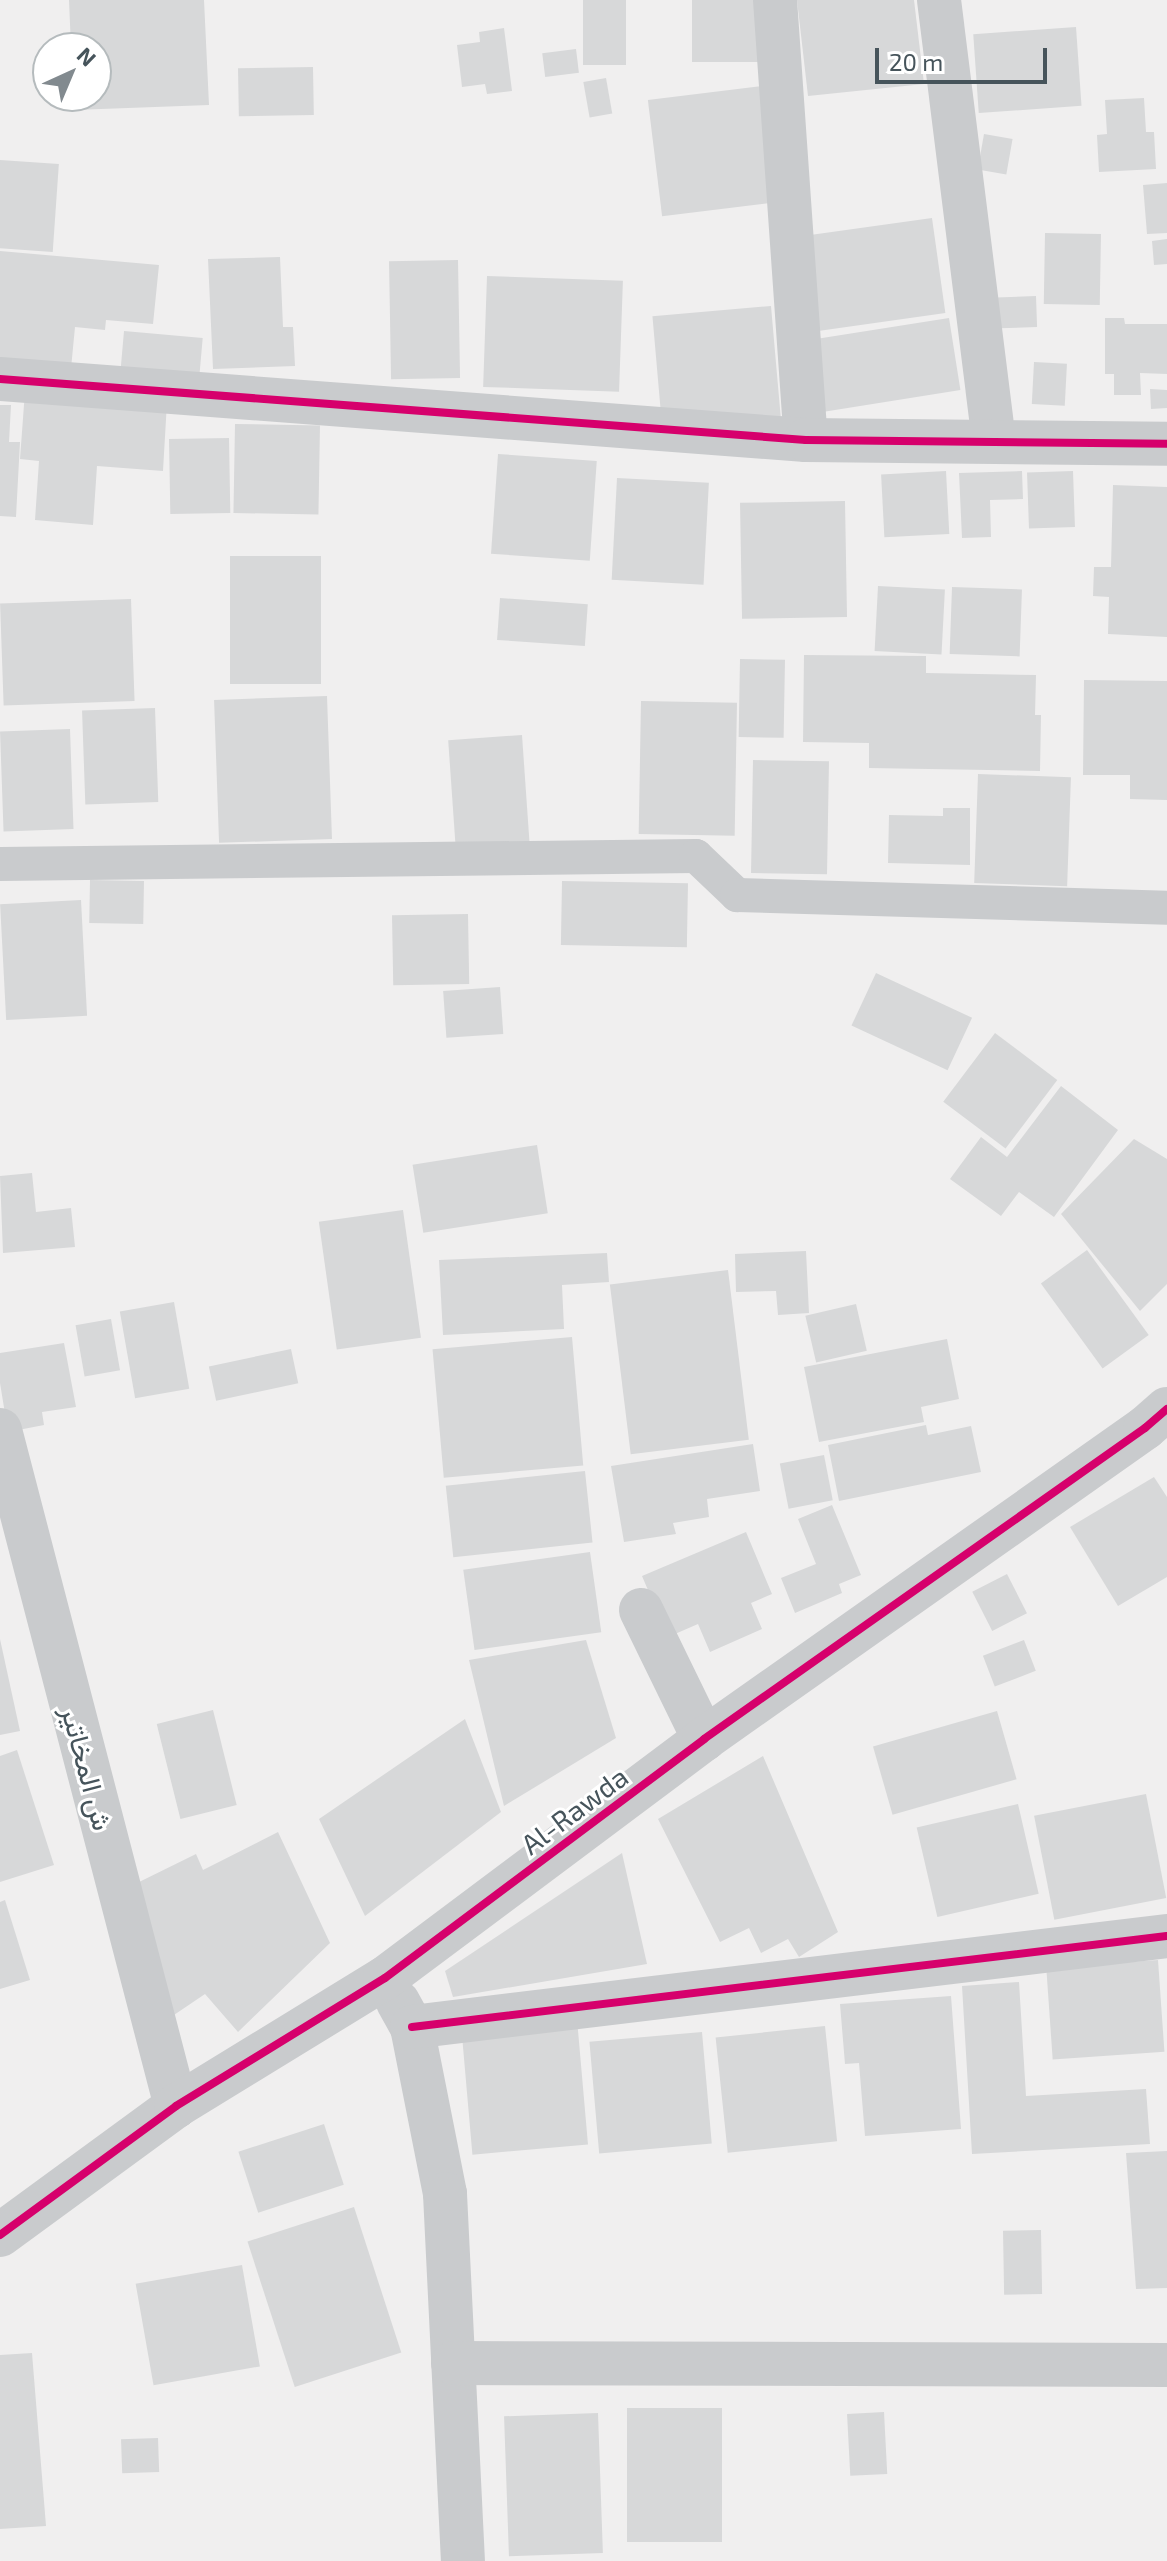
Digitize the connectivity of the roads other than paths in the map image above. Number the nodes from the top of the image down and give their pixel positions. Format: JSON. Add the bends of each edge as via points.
{"nodes":[{"id":1,"x":775,"y":0,"type":"edge"},
{"id":2,"x":939,"y":0,"type":"edge"},
{"id":3,"x":0,"y":379,"type":"edge"},
{"id":4,"x":994,"y":439,"type":"junction"},
{"id":5,"x":806,"y":440,"type":"junction"},
{"id":6,"x":1167,"y":444,"type":"edge"},
{"id":7,"x":0,"y":864,"type":"edge"},
{"id":8,"x":1167,"y":908,"type":"edge"},
{"id":9,"x":1167,"y":1409,"type":"edge"},
{"id":10,"x":0,"y":1430,"type":"edge"},
{"id":11,"x":641,"y":1610,"type":"dead end"},
{"id":12,"x":704,"y":1739,"type":"junction"},
{"id":13,"x":1167,"y":1936,"type":"edge"},
{"id":14,"x":385,"y":1978,"type":"junction"},
{"id":15,"x":412,"y":2027,"type":"junction"},
{"id":16,"x":176,"y":2106,"type":"junction"},
{"id":17,"x":0,"y":2235,"type":"edge"},
{"id":18,"x":453,"y":2363,"type":"junction"},
{"id":19,"x":1167,"y":2365,"type":"edge"},
{"id":20,"x":463,"y":2561,"type":"edge"}],
"edges":[{"from":1,"to":5,"type":"street"},
{"from":2,"to":4,"type":"street"},
{"from":3,"to":5,"type":"street"},
{"from":4,"to":5,"type":"street"},
{"from":4,"to":6,"type":"street"},
{"from":7,"to":8,"type":"lane","via":[[696,856],[737,895]]},
{"from":9,"to":12,"type":"street","name":"Al-Rawda"},
{"from":10,"to":16,"type":"street","name":"ش المخاتير"},
{"from":11,"to":12,"type":"street"},
{"from":12,"to":14,"type":"street","name":"Al-Rawda"},
{"from":13,"to":15,"type":"street"},
{"from":14,"to":15,"type":"street"},
{"from":14,"to":16,"type":"street","name":"Al-Rawda"},
{"from":15,"to":18,"type":"street","via":[[445,2194]]},
{"from":16,"to":17,"type":"street","name":"Al-Rawda"},
{"from":18,"to":19,"type":"street"},
{"from":18,"to":20,"type":"street"}]}
